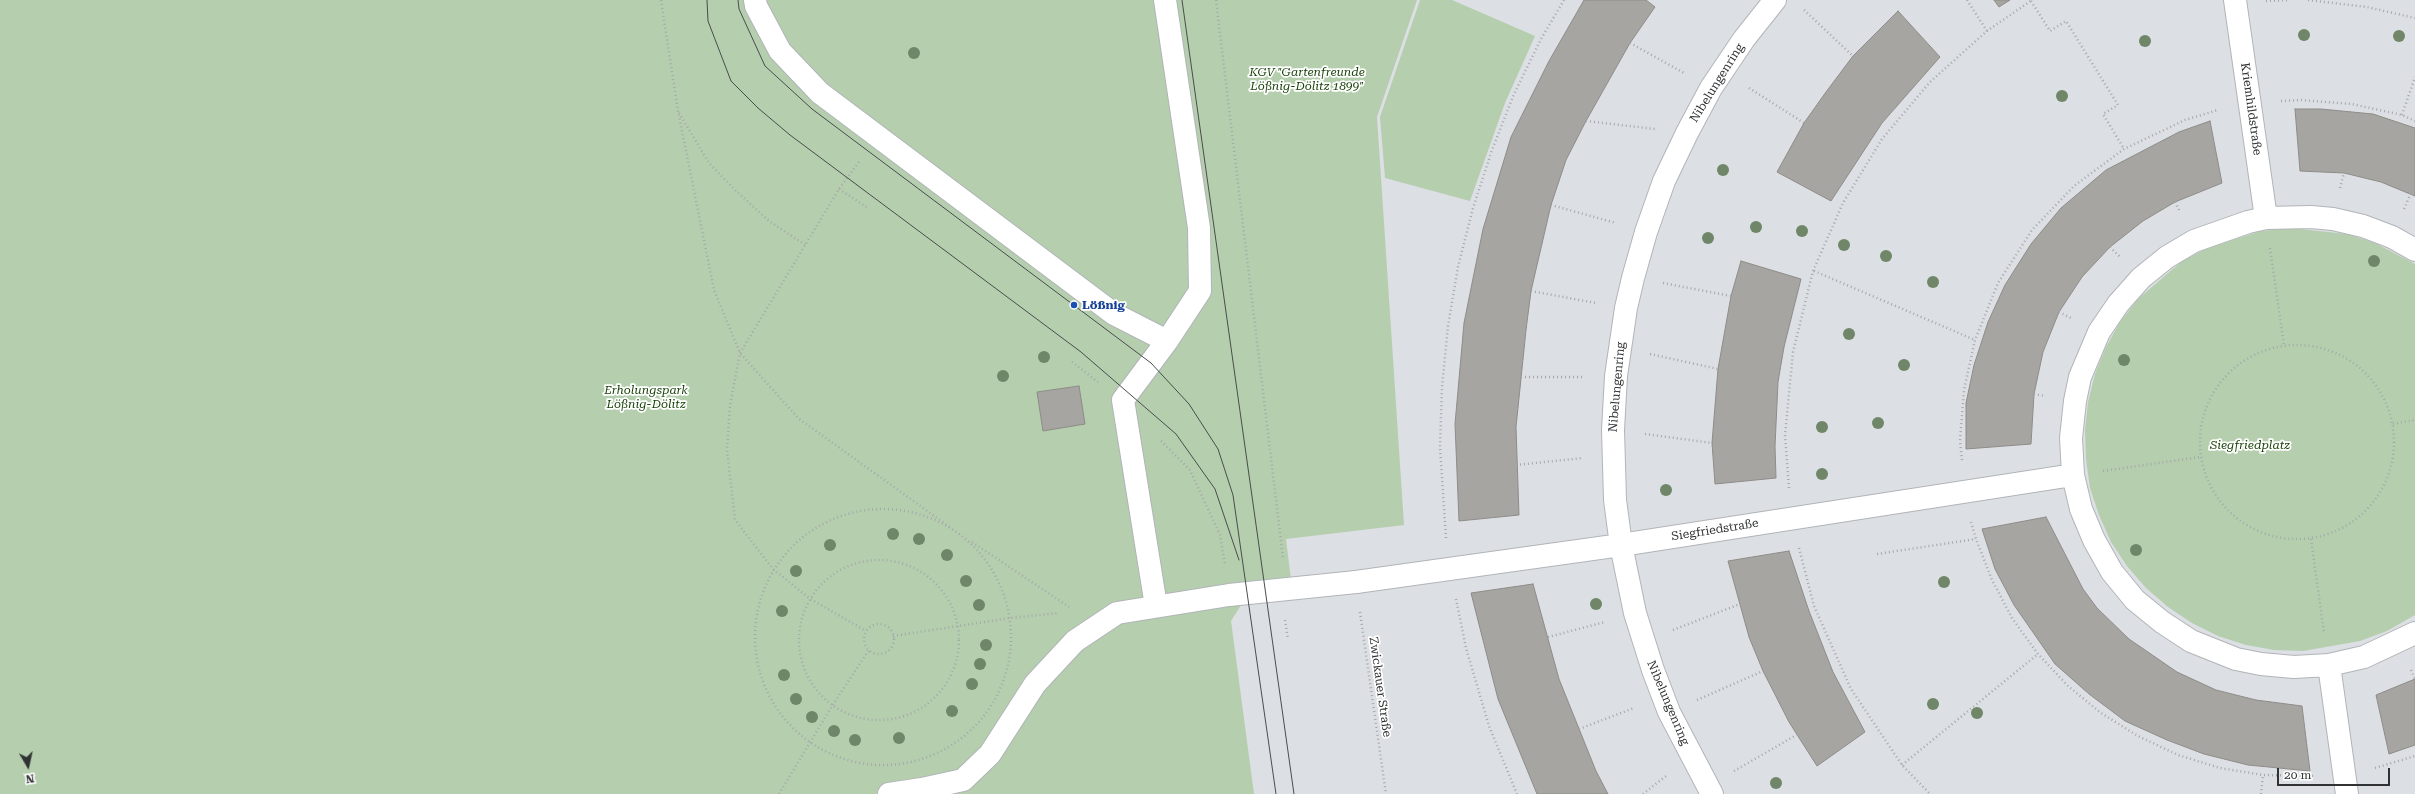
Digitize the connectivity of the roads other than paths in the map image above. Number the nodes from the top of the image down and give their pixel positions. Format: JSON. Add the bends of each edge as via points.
{"nodes":[{"id":1,"x":756,"y":0,"type":"edge"},
{"id":2,"x":1165,"y":0,"type":"edge"},
{"id":3,"x":1775,"y":0,"type":"edge"},
{"id":4,"x":2235,"y":0,"type":"edge"},
{"id":5,"x":2266,"y":218,"type":"junction"},
{"id":6,"x":2415,"y":250,"type":"edge"},
{"id":7,"x":1167,"y":341,"type":"junction"},
{"id":8,"x":2074,"y":475,"type":"junction"},
{"id":9,"x":1621,"y":545,"type":"junction"},
{"id":10,"x":1156,"y":606,"type":"junction"},
{"id":11,"x":2415,"y":633,"type":"edge"},
{"id":12,"x":2329,"y":665,"type":"junction"},
{"id":13,"x":1710,"y":791,"type":"edge"},
{"id":14,"x":923,"y":792,"type":"edge"},
{"id":15,"x":889,"y":794,"type":"edge"},
{"id":16,"x":2347,"y":794,"type":"edge"}],
"edges":[{"from":1,"to":7,"type":"street","via":[[756,6],[780,51],[820,93],[1114,314]]},
{"from":2,"to":7,"type":"street","via":[[1199,228],[1200,291]]},
{"from":3,"to":9,"type":"street","name":"Nibelungenring","via":[[1717,80],[1687,133],[1664,181],[1633,278],[1616,376],[1613,430]]},
{"from":4,"to":5,"type":"street","name":"Kriemhildstraße"},
{"from":5,"to":6,"type":"street","via":[[2304,216],[2333,219],[2378,231]]},
{"from":5,"to":8,"type":"street","via":[[2229,226],[2194,241],[2167,257],[2141,278],[2118,304],[2099,332],[2080,378],[2074,401],[2071,438]]},
{"from":7,"to":10,"type":"street","via":[[1123,400]]},
{"from":8,"to":9,"type":"street","name":"Siegfriedstraße"},
{"from":8,"to":12,"type":"street","via":[[2081,509],[2094,540],[2112,572],[2135,600],[2162,622],[2191,641],[2236,659],[2294,667]]},
{"from":9,"to":10,"type":"street","name":"Siegfriedstraße","via":[[1356,582],[1229,595]]},
{"from":9,"to":13,"type":"street","name":"Nibelungenring","via":[[1635,614],[1666,704]]},
{"from":10,"to":14,"type":"street","name":"Siegfriedstraße","via":[[1117,613],[1076,641],[1035,684],[990,754],[963,780]]},
{"from":11,"to":12,"type":"street","via":[[2364,657]]},
{"from":12,"to":16,"type":"street"},
{"from":14,"to":15,"type":"street","name":"Siegfriedstraße"}]}
